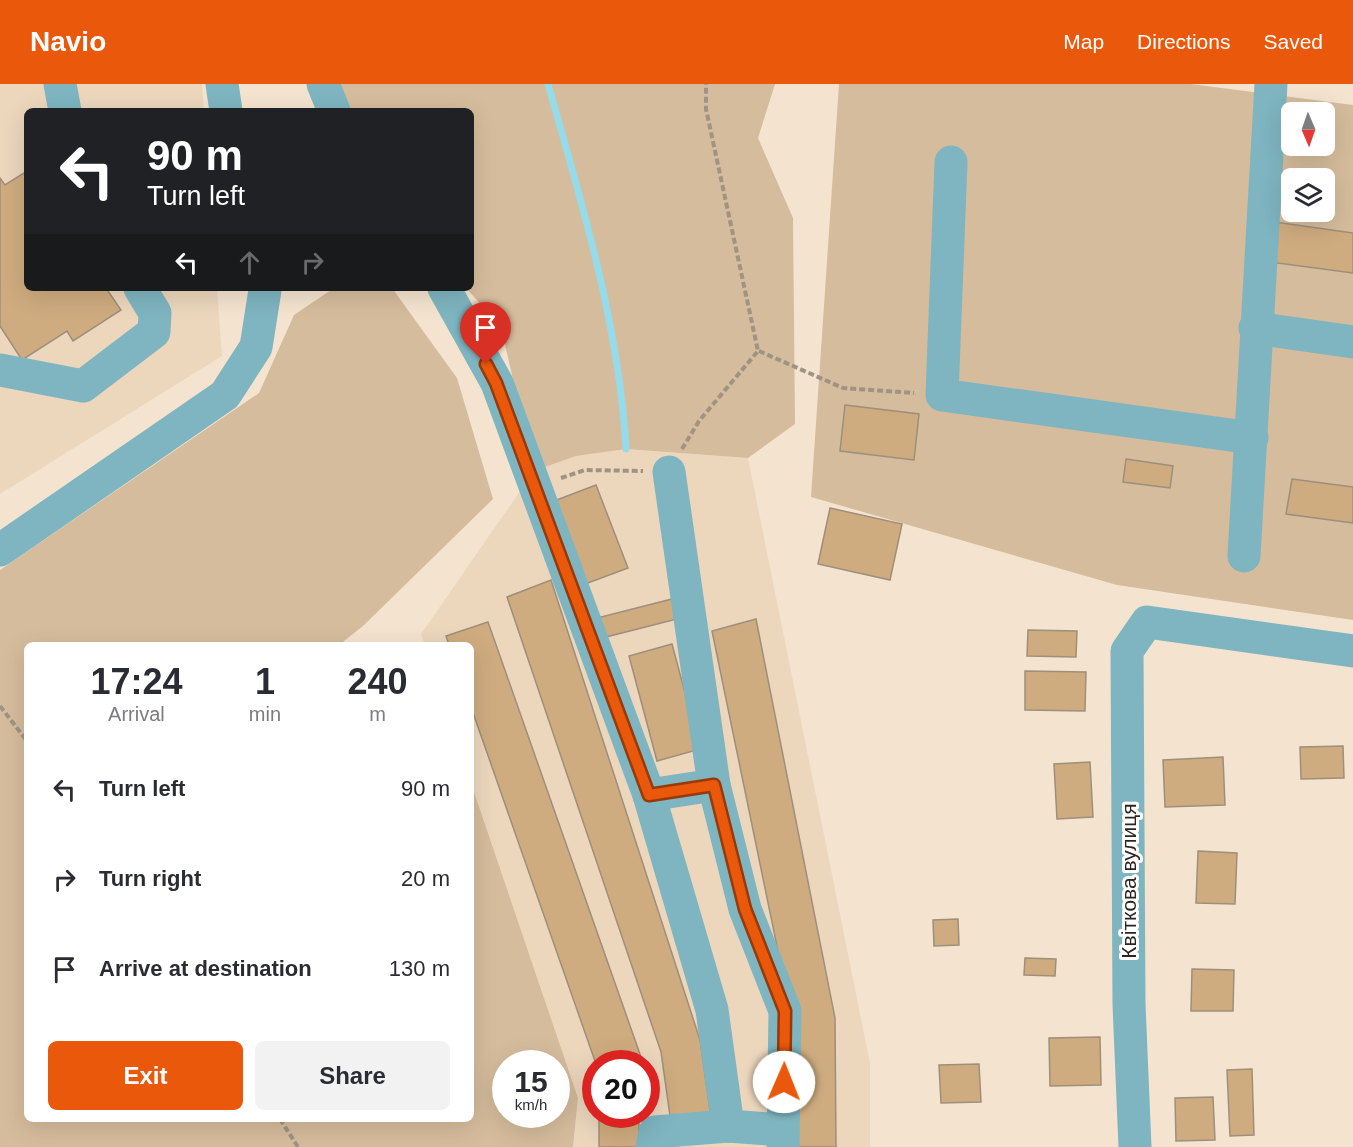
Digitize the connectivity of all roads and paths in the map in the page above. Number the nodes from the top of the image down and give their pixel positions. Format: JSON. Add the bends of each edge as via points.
{"nodes":[{"id":1,"x":60,"y":84,"type":"edge"},
{"id":2,"x":222,"y":84,"type":"edge"},
{"id":3,"x":706,"y":84,"type":"edge"},
{"id":4,"x":1271,"y":84,"type":"edge"},
{"id":5,"x":64,"y":108,"type":"edge"},
{"id":6,"x":226,"y":108,"type":"edge"},
{"id":7,"x":951,"y":162,"type":"dead end"},
{"id":8,"x":142,"y":291,"type":"edge"},
{"id":9,"x":267,"y":291,"type":"edge"},
{"id":10,"x":446,"y":291,"type":"edge"},
{"id":11,"x":1255,"y":328,"type":"junction"},
{"id":12,"x":1353,"y":342,"type":"edge"},
{"id":13,"x":758,"y":351,"type":"junction"},
{"id":14,"x":0,"y":370,"type":"edge"},
{"id":15,"x":942,"y":395,"type":"junction"},
{"id":16,"x":1252,"y":438,"type":"junction"},
{"id":17,"x":669,"y":472,"type":"junction"},
{"id":18,"x":535,"y":487,"type":"junction"},
{"id":19,"x":0,"y":550,"type":"edge"},
{"id":20,"x":1244,"y":556,"type":"dead end"},
{"id":21,"x":1353,"y":651,"type":"edge"},
{"id":22,"x":0,"y":706,"type":"edge"},
{"id":23,"x":24,"y":737,"type":"edge"},
{"id":24,"x":714,"y":785,"type":"junction"},
{"id":25,"x":649,"y":795,"type":"junction"},
{"id":26,"x":282,"y":1122,"type":"edge"},
{"id":27,"x":728,"y":1126,"type":"junction"},
{"id":28,"x":783,"y":1138,"type":"edge"},
{"id":29,"x":298,"y":1147,"type":"edge"},
{"id":30,"x":652,"y":1147,"type":"edge"},
{"id":31,"x":1135,"y":1147,"type":"edge"}],
"edges":[{"from":1,"to":5,"type":"street"},
{"from":2,"to":6,"type":"street"},
{"from":3,"to":13,"type":"path","via":[[706,109]]},
{"from":4,"to":11,"type":"street"},
{"from":7,"to":15,"type":"street"},
{"from":8,"to":14,"type":"street","via":[[155,313],[154,332],[83,386]]},
{"from":9,"to":19,"type":"street","via":[[256,347],[225,395]]},
{"from":10,"to":18,"type":"street","via":[[496,383]]},
{"from":11,"to":12,"type":"street"},
{"from":11,"to":16,"type":"street"},
{"from":13,"to":15,"type":"path","via":[[843,388]]},
{"from":13,"to":17,"type":"path","via":[[699,421]]},
{"from":15,"to":16,"type":"street"},
{"from":16,"to":20,"type":"street"},
{"from":17,"to":18,"type":"path","via":[[585,470]]},
{"from":17,"to":24,"type":"street"},
{"from":18,"to":25,"type":"street"},
{"from":21,"to":31,"type":"street","name":"Квіткова вулиця","via":[[1147,622],[1127,651],[1129,1004]]},
{"from":22,"to":23,"type":"path"},
{"from":24,"to":25,"type":"street"},
{"from":24,"to":28,"type":"street","via":[[745,909],[785,1011]]},
{"from":25,"to":27,"type":"street","via":[[712,1010]]},
{"from":26,"to":29,"type":"path"},
{"from":27,"to":28,"type":"street"},
{"from":27,"to":30,"type":"street","via":[[655,1132]]}]}
